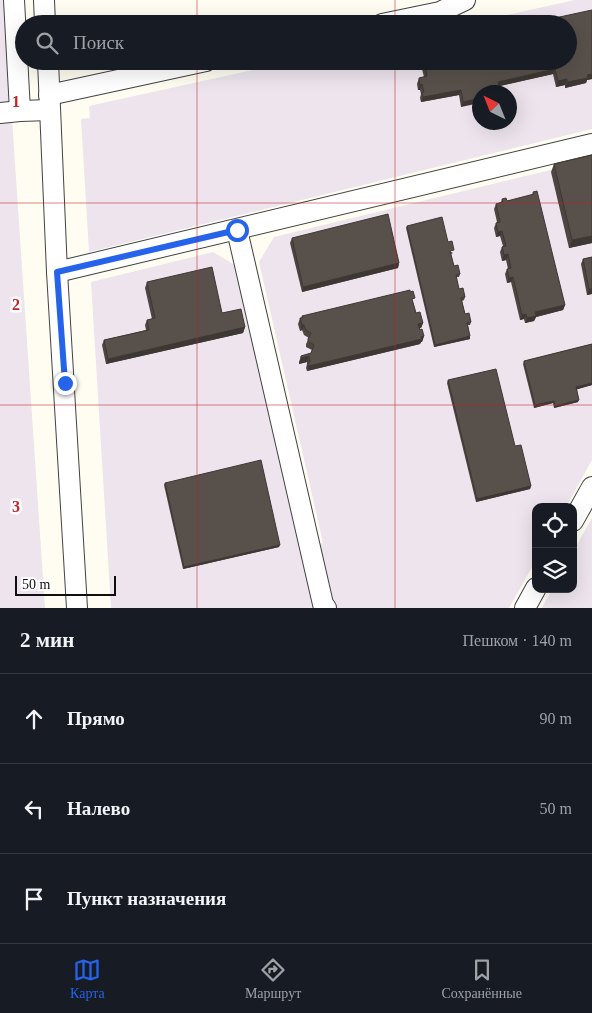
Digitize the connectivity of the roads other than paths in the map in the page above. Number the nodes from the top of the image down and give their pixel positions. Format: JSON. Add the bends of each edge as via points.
{"nodes":[{"id":1,"x":14,"y":0,"type":"edge"},
{"id":2,"x":44,"y":0,"type":"edge"},
{"id":3,"x":465,"y":0,"type":"edge"},
{"id":4,"x":45,"y":15,"type":"edge"},
{"id":5,"x":426,"y":15,"type":"edge"},
{"id":6,"x":15,"y":18,"type":"edge"},
{"id":7,"x":18,"y":70,"type":"edge"},
{"id":8,"x":48,"y":70,"type":"edge"},
{"id":9,"x":172,"y":70,"type":"edge"},
{"id":10,"x":50,"y":102,"type":"junction"},
{"id":11,"x":20,"y":111,"type":"junction"},
{"id":12,"x":0,"y":113,"type":"edge"},
{"id":13,"x":592,"y":144,"type":"edge"},
{"id":14,"x":237,"y":230,"type":"junction"},
{"id":15,"x":57,"y":272,"type":"junction"},
{"id":16,"x":592,"y":487,"type":"edge"},
{"id":17,"x":577,"y":514,"type":"edge"},
{"id":18,"x":533,"y":593,"type":"edge"},
{"id":19,"x":77,"y":608,"type":"edge"},
{"id":20,"x":326,"y":608,"type":"edge"},
{"id":21,"x":525,"y":608,"type":"edge"}],
"edges":[{"from":1,"to":6,"type":"street"},
{"from":2,"to":4,"type":"street"},
{"from":3,"to":5,"type":"street"},
{"from":7,"to":11,"type":"street"},
{"from":8,"to":10,"type":"street"},
{"from":9,"to":10,"type":"street"},
{"from":10,"to":11,"type":"street"},
{"from":10,"to":15,"type":"street"},
{"from":11,"to":12,"type":"street"},
{"from":13,"to":14,"type":"street"},
{"from":14,"to":15,"type":"street"},
{"from":14,"to":20,"type":"street"},
{"from":15,"to":19,"type":"street"},
{"from":16,"to":17,"type":"street"},
{"from":18,"to":21,"type":"street"}]}
